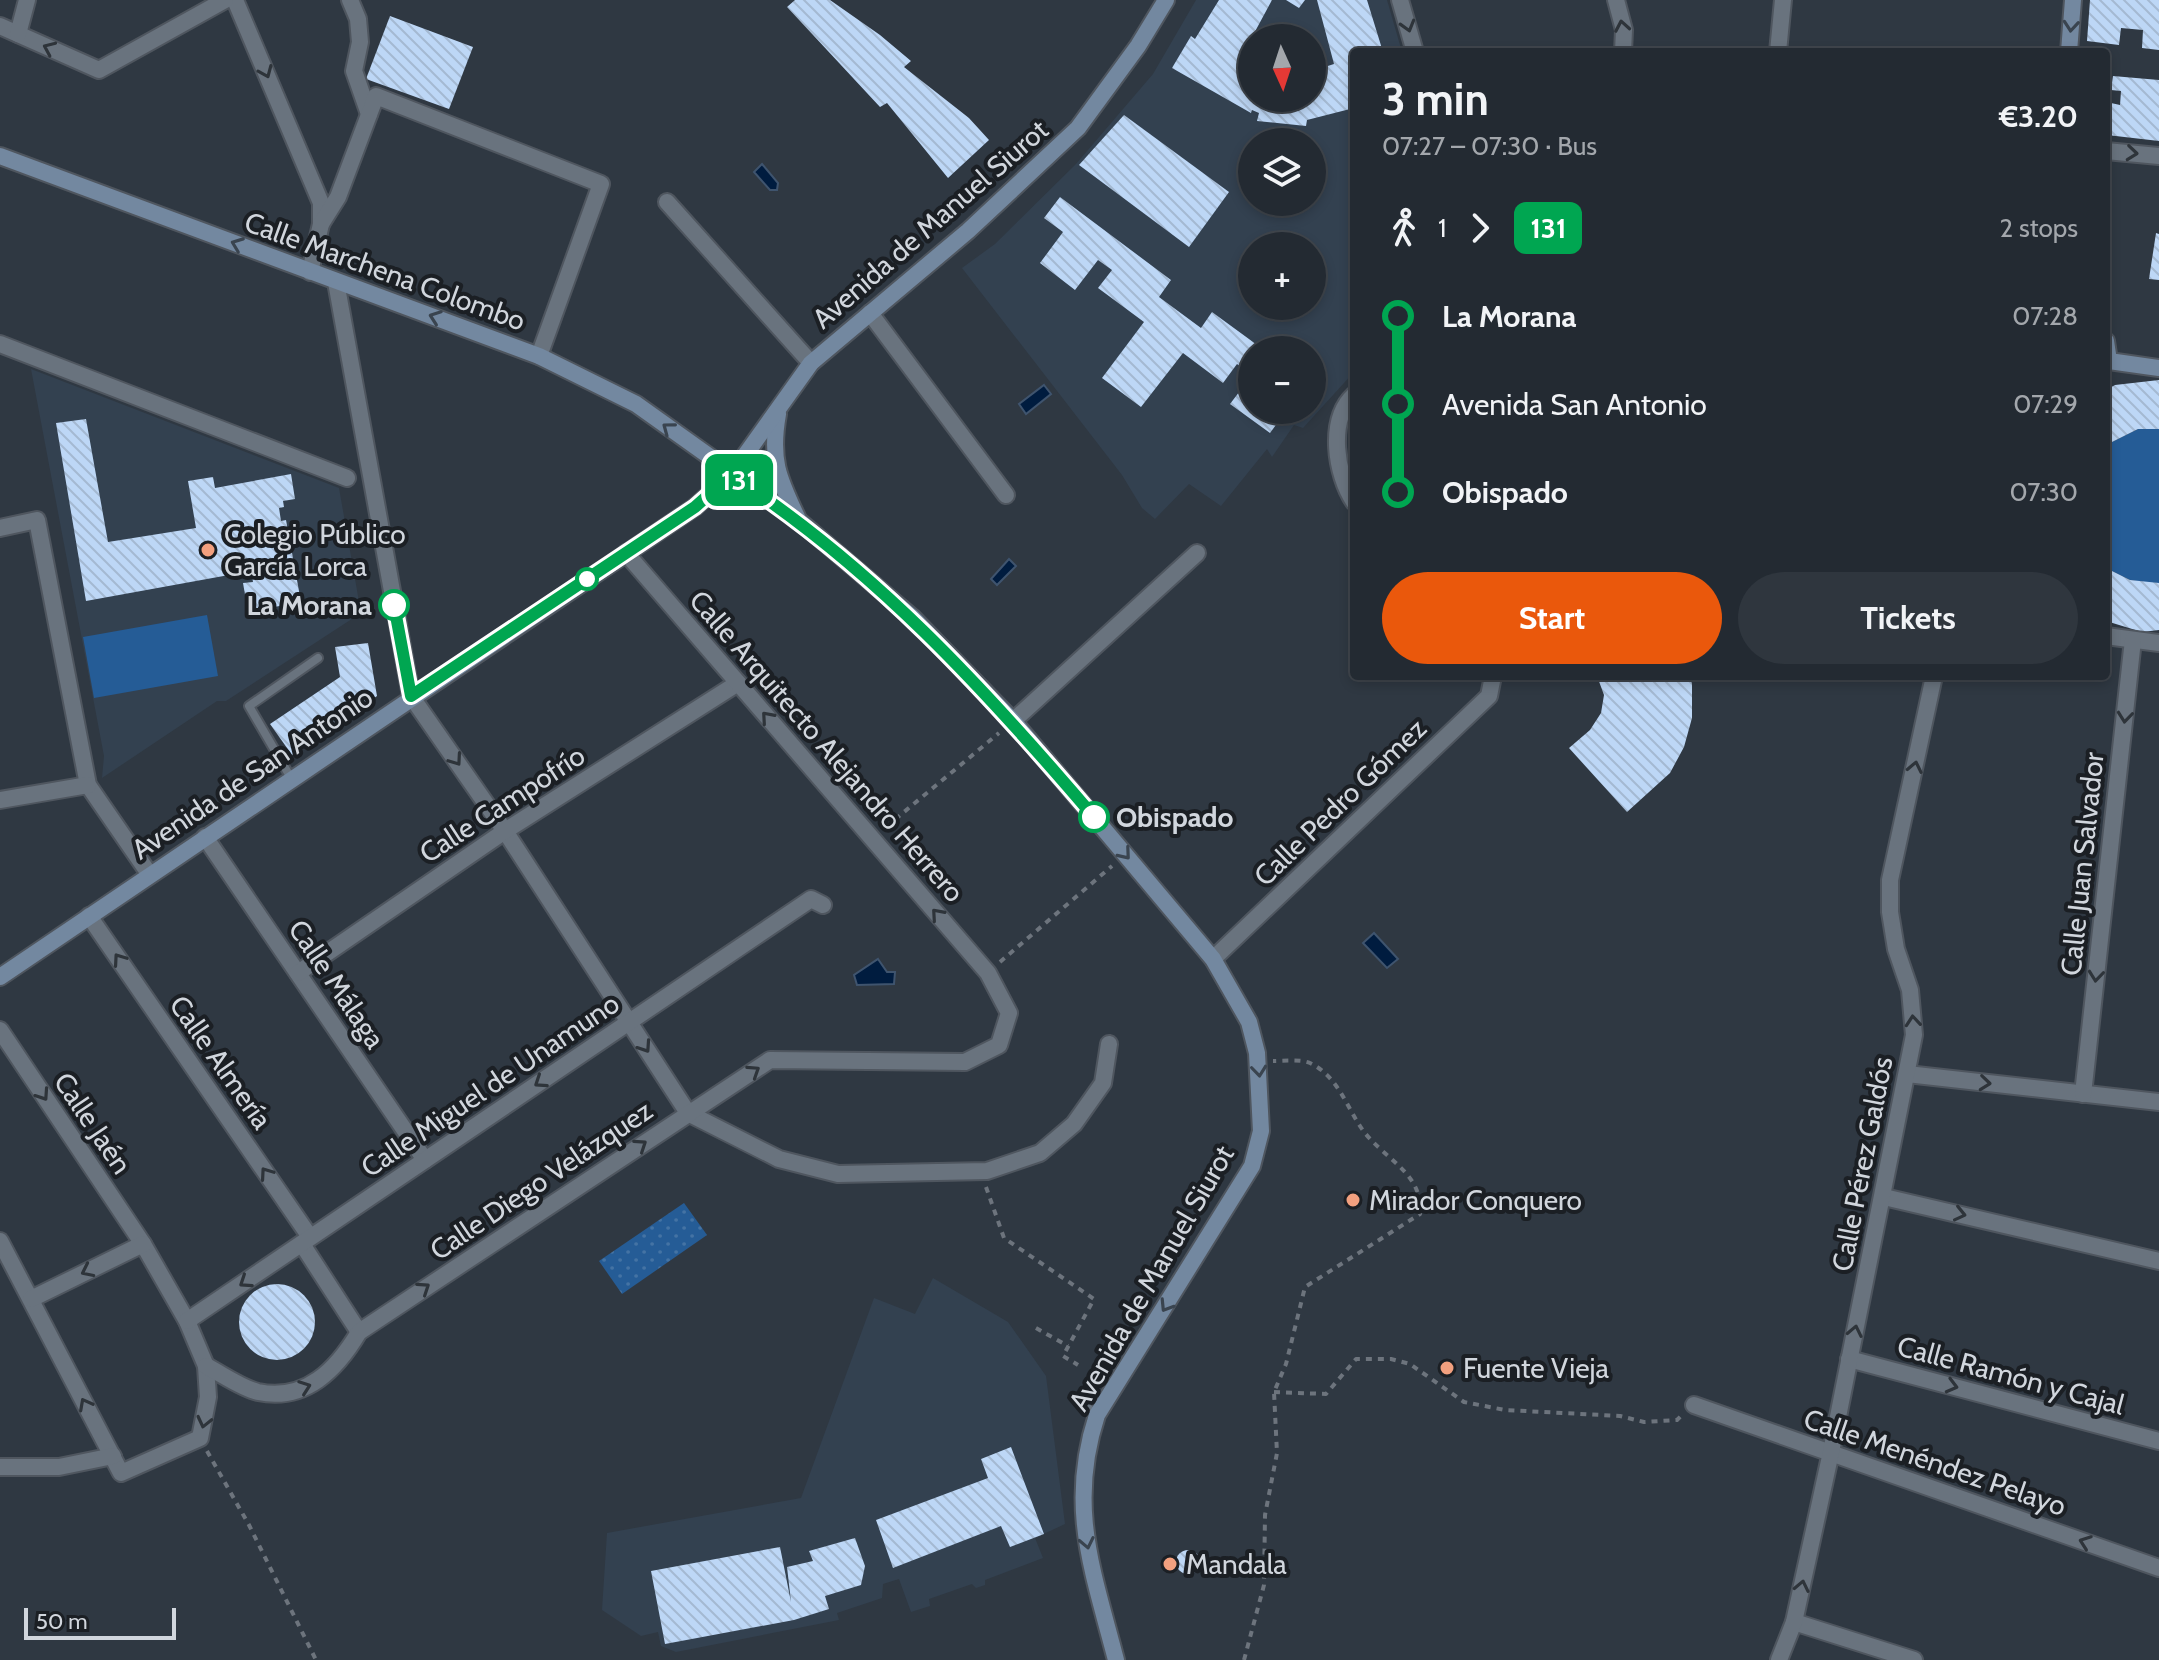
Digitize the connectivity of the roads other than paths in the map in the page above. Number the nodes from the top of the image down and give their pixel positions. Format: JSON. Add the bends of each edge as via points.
{"nodes":[{"id":1,"x":27,"y":0,"type":"edge"},
{"id":2,"x":225,"y":0,"type":"edge"},
{"id":3,"x":235,"y":0,"type":"edge"},
{"id":4,"x":350,"y":0,"type":"edge"},
{"id":5,"x":1166,"y":0,"type":"edge"},
{"id":6,"x":1400,"y":0,"type":"edge"},
{"id":7,"x":1616,"y":0,"type":"edge"},
{"id":8,"x":1783,"y":0,"type":"edge"},
{"id":9,"x":2073,"y":0,"type":"edge"},
{"id":10,"x":0,"y":26,"type":"edge"},
{"id":11,"x":18,"y":34,"type":"junction"},
{"id":12,"x":1414,"y":48,"type":"edge"},
{"id":13,"x":1623,"y":48,"type":"edge"},
{"id":14,"x":1778,"y":48,"type":"edge"},
{"id":15,"x":2069,"y":48,"type":"edge"},
{"id":16,"x":369,"y":114,"type":"junction"},
{"id":17,"x":2110,"y":151,"type":"edge"},
{"id":18,"x":0,"y":156,"type":"edge"},
{"id":19,"x":2159,"y":156,"type":"edge"},
{"id":20,"x":667,"y":202,"type":"dead end"},
{"id":21,"x":321,"y":224,"type":"junction"},
{"id":22,"x":310,"y":272,"type":"junction"},
{"id":23,"x":336,"y":282,"type":"junction"},
{"id":24,"x":870,"y":313,"type":"junction"},
{"id":25,"x":0,"y":344,"type":"edge"},
{"id":26,"x":539,"y":356,"type":"junction"},
{"id":27,"x":2110,"y":361,"type":"edge"},
{"id":28,"x":811,"y":363,"type":"junction"},
{"id":29,"x":2159,"y":368,"type":"edge"},
{"id":30,"x":1350,"y":399,"type":"edge"},
{"id":31,"x":779,"y":406,"type":"junction"},
{"id":32,"x":731,"y":475,"type":"junction"},
{"id":33,"x":347,"y":478,"type":"dead end"},
{"id":34,"x":1006,"y":495,"type":"dead end"},
{"id":35,"x":1350,"y":496,"type":"edge"},
{"id":36,"x":797,"y":519,"type":"junction"},
{"id":37,"x":0,"y":528,"type":"edge"},
{"id":38,"x":626,"y":553,"type":"junction"},
{"id":39,"x":1197,"y":553,"type":"dead end"},
{"id":40,"x":2110,"y":637,"type":"edge"},
{"id":41,"x":2133,"y":640,"type":"junction"},
{"id":42,"x":2159,"y":643,"type":"edge"},
{"id":43,"x":318,"y":658,"type":"dead end"},
{"id":44,"x":1492,"y":680,"type":"edge"},
{"id":45,"x":1933,"y":680,"type":"edge"},
{"id":46,"x":738,"y":683,"type":"junction"},
{"id":47,"x":411,"y":696,"type":"junction"},
{"id":48,"x":1013,"y":721,"type":"junction"},
{"id":49,"x":291,"y":778,"type":"junction"},
{"id":50,"x":88,"y":785,"type":"junction"},
{"id":51,"x":0,"y":800,"type":"edge"},
{"id":52,"x":505,"y":831,"type":"junction"},
{"id":53,"x":205,"y":837,"type":"junction"},
{"id":54,"x":150,"y":875,"type":"junction"},
{"id":55,"x":823,"y":905,"type":"dead end"},
{"id":56,"x":89,"y":916,"type":"junction"},
{"id":57,"x":1213,"y":959,"type":"junction"},
{"id":58,"x":298,"y":973,"type":"junction"},
{"id":59,"x":0,"y":977,"type":"edge"},
{"id":60,"x":628,"y":1023,"type":"junction"},
{"id":61,"x":0,"y":1030,"type":"edge"},
{"id":62,"x":1109,"y":1044,"type":"dead end"},
{"id":63,"x":1907,"y":1074,"type":"junction"},
{"id":64,"x":2083,"y":1094,"type":"junction"},
{"id":65,"x":2159,"y":1102,"type":"edge"},
{"id":66,"x":688,"y":1113,"type":"junction"},
{"id":67,"x":425,"y":1160,"type":"junction"},
{"id":68,"x":1884,"y":1197,"type":"junction"},
{"id":69,"x":306,"y":1240,"type":"junction"},
{"id":70,"x":1,"y":1243,"type":"edge"},
{"id":71,"x":143,"y":1244,"type":"junction"},
{"id":72,"x":2159,"y":1261,"type":"edge"},
{"id":73,"x":31,"y":1299,"type":"junction"},
{"id":74,"x":187,"y":1321,"type":"junction"},
{"id":75,"x":359,"y":1332,"type":"junction"},
{"id":76,"x":1849,"y":1359,"type":"junction"},
{"id":77,"x":206,"y":1366,"type":"junction"},
{"id":78,"x":1076,"y":1399,"type":"dead end"},
{"id":79,"x":1694,"y":1405,"type":"road end"},
{"id":80,"x":1097,"y":1415,"type":"junction"},
{"id":81,"x":2159,"y":1441,"type":"edge"},
{"id":82,"x":1831,"y":1452,"type":"junction"},
{"id":83,"x":113,"y":1456,"type":"junction"},
{"id":84,"x":0,"y":1467,"type":"edge"},
{"id":85,"x":2159,"y":1568,"type":"edge"},
{"id":86,"x":1794,"y":1622,"type":"junction"},
{"id":87,"x":1116,"y":1660,"type":"edge"},
{"id":88,"x":1779,"y":1660,"type":"edge"},
{"id":89,"x":1914,"y":1660,"type":"edge"}],
"edges":[{"from":1,"to":11,"type":"street"},
{"from":2,"to":11,"type":"street","one_way":true,"via":[[99,70]]},
{"from":3,"to":21,"type":"street","one_way":true,"via":[[321,203]]},
{"from":4,"to":16,"type":"street","via":[[360,42],[354,71]]},
{"from":5,"to":24,"type":"street","name":"Avenida de Manuel Siurot","via":[[1078,128],[1020,185]]},
{"from":6,"to":12,"type":"street","one_way":true},
{"from":13,"to":7,"type":"street","one_way":true},
{"from":8,"to":14,"type":"street"},
{"from":9,"to":15,"type":"street","one_way":true},
{"from":10,"to":11,"type":"street"},
{"from":16,"to":21,"type":"street","via":[[338,197]]},
{"from":16,"to":26,"type":"street","via":[[376,96],[601,184]]},
{"from":17,"to":19,"type":"street","one_way":true},
{"from":22,"to":18,"type":"street","name":"Calle Marchena Colombo","one_way":true},
{"from":20,"to":28,"type":"street"},
{"from":21,"to":22,"type":"street"},
{"from":22,"to":23,"type":"street","name":"Calle Marchena Colombo"},
{"from":26,"to":23,"type":"street","name":"Calle Marchena Colombo","one_way":true},
{"from":23,"to":47,"type":"street"},
{"from":24,"to":28,"type":"street","name":"Avenida de Manuel Siurot"},
{"from":24,"to":34,"type":"street"},
{"from":25,"to":33,"type":"street"},
{"from":32,"to":26,"type":"street","name":"Calle Marchena Colombo","one_way":true,"via":[[636,404]]},
{"from":27,"to":29,"type":"street"},
{"from":28,"to":31,"type":"street","name":"Avenida de Manuel Siurot"},
{"from":30,"to":35,"type":"street","via":[[1337,437],[1341,483]]},
{"from":31,"to":32,"type":"street","name":"Avenida de Manuel Siurot"},
{"from":31,"to":36,"type":"street","name":"Avenida de Manuel Siurot","via":[[775,471]]},
{"from":32,"to":36,"type":"street","name":"Avenida de Manuel Siurot"},
{"from":32,"to":38,"type":"street","name":"Avenida de San Antonio","via":[[695,507]]},
{"from":36,"to":48,"type":"street","name":"Avenida de Manuel Siurot","via":[[912,617]]},
{"from":37,"to":50,"type":"street","via":[[37,520]]},
{"from":38,"to":46,"type":"street","name":"Calle Arquitecto Alejandro Herrero"},
{"from":38,"to":47,"type":"street","name":"Avenida de San Antonio"},
{"from":39,"to":48,"type":"street"},
{"from":40,"to":41,"type":"street"},
{"from":41,"to":42,"type":"street"},
{"from":41,"to":64,"type":"street","name":"Calle Juan Salvador","one_way":true},
{"from":43,"to":49,"type":"lane","via":[[249,706]]},
{"from":44,"to":57,"type":"street","name":"Calle Pedro Gómez","via":[[1489,696]]},
{"from":63,"to":45,"type":"street","name":"Calle Pérez Galdós","one_way":true,"via":[[1914,1035],[1910,990],[1890,912],[1890,880]]},
{"from":46,"to":52,"type":"street","name":"Calle Campofrío"},
{"from":66,"to":46,"type":"street","name":"Calle Arquitecto Alejandro Herrero","one_way":true,"via":[[770,1060],[965,1062],[999,1045],[1009,1013],[994,968]]},
{"from":47,"to":49,"type":"street","name":"Avenida de San Antonio"},
{"from":47,"to":52,"type":"street","one_way":true},
{"from":48,"to":57,"type":"street","name":"Avenida de Manuel Siurot","one_way":true},
{"from":49,"to":53,"type":"street","name":"Avenida de San Antonio"},
{"from":50,"to":51,"type":"street"},
{"from":50,"to":54,"type":"street"},
{"from":52,"to":58,"type":"street","name":"Calle Campofrío"},
{"from":52,"to":60,"type":"street"},
{"from":53,"to":54,"type":"street","name":"Avenida de San Antonio"},
{"from":53,"to":58,"type":"street","name":"Calle Málaga"},
{"from":54,"to":56,"type":"street","name":"Avenida de San Antonio"},
{"from":55,"to":60,"type":"street","name":"Calle Miguel de Unamuno","via":[[811,899]]},
{"from":56,"to":59,"type":"street","name":"Avenida de San Antonio"},
{"from":69,"to":56,"type":"street","name":"Calle Almería","one_way":true},
{"from":57,"to":80,"type":"street","name":"Avenida de Manuel Siurot","one_way":true,"via":[[1249,1022],[1258,1061],[1261,1131],[1252,1166]]},
{"from":58,"to":67,"type":"street","name":"Calle Málaga"},
{"from":60,"to":66,"type":"street","one_way":true},
{"from":60,"to":67,"type":"street","name":"Calle Miguel de Unamuno","one_way":true},
{"from":61,"to":71,"type":"street","name":"Calle Jaén","one_way":true},
{"from":62,"to":66,"type":"street","name":"Calle Diego Velázquez","via":[[1103,1083],[1074,1124],[1040,1153],[981,1171],[838,1174],[779,1159]]},
{"from":63,"to":64,"type":"street","one_way":true},
{"from":63,"to":68,"type":"street","name":"Calle Pérez Galdós"},
{"from":64,"to":65,"type":"street"},
{"from":75,"to":66,"type":"street","name":"Calle Diego Velázquez","one_way":true},
{"from":67,"to":69,"type":"street","name":"Calle Miguel de Unamuno"},
{"from":68,"to":72,"type":"street","one_way":true},
{"from":76,"to":68,"type":"street","name":"Calle Pérez Galdós","one_way":true},
{"from":69,"to":74,"type":"street","name":"Calle Miguel de Unamuno","one_way":true},
{"from":69,"to":75,"type":"street","name":"Calle Almería"},
{"from":70,"to":73,"type":"street"},
{"from":71,"to":73,"type":"street","one_way":true},
{"from":71,"to":74,"type":"street","name":"Calle Jaén"},
{"from":83,"to":73,"type":"street","one_way":true},
{"from":74,"to":77,"type":"street","name":"Calle Jaén"},
{"from":77,"to":75,"type":"street","name":"Calle Diego Velázquez","one_way":true,"via":[[256,1392],[288,1393],[317,1383],[344,1357]]},
{"from":76,"to":81,"type":"street","name":"Calle Ramón y Cajal","one_way":true},
{"from":76,"to":82,"type":"street","name":"Calle Pérez Galdós"},
{"from":77,"to":83,"type":"street","one_way":true,"via":[[207,1409],[200,1438],[121,1473]]},
{"from":78,"to":80,"type":"lane"},
{"from":79,"to":82,"type":"street","name":"Calle Menéndez Pelayo"},
{"from":80,"to":87,"type":"street","name":"Avenida de Manuel Siurot","one_way":true,"via":[[1084,1454],[1084,1535]]},
{"from":85,"to":82,"type":"street","name":"Calle Menéndez Pelayo","one_way":true},
{"from":86,"to":82,"type":"street","name":"Calle Pérez Galdós","one_way":true},
{"from":83,"to":84,"type":"street","via":[[59,1467]]},
{"from":86,"to":88,"type":"street","name":"Calle Pérez Galdós"},
{"from":86,"to":89,"type":"street"}]}
